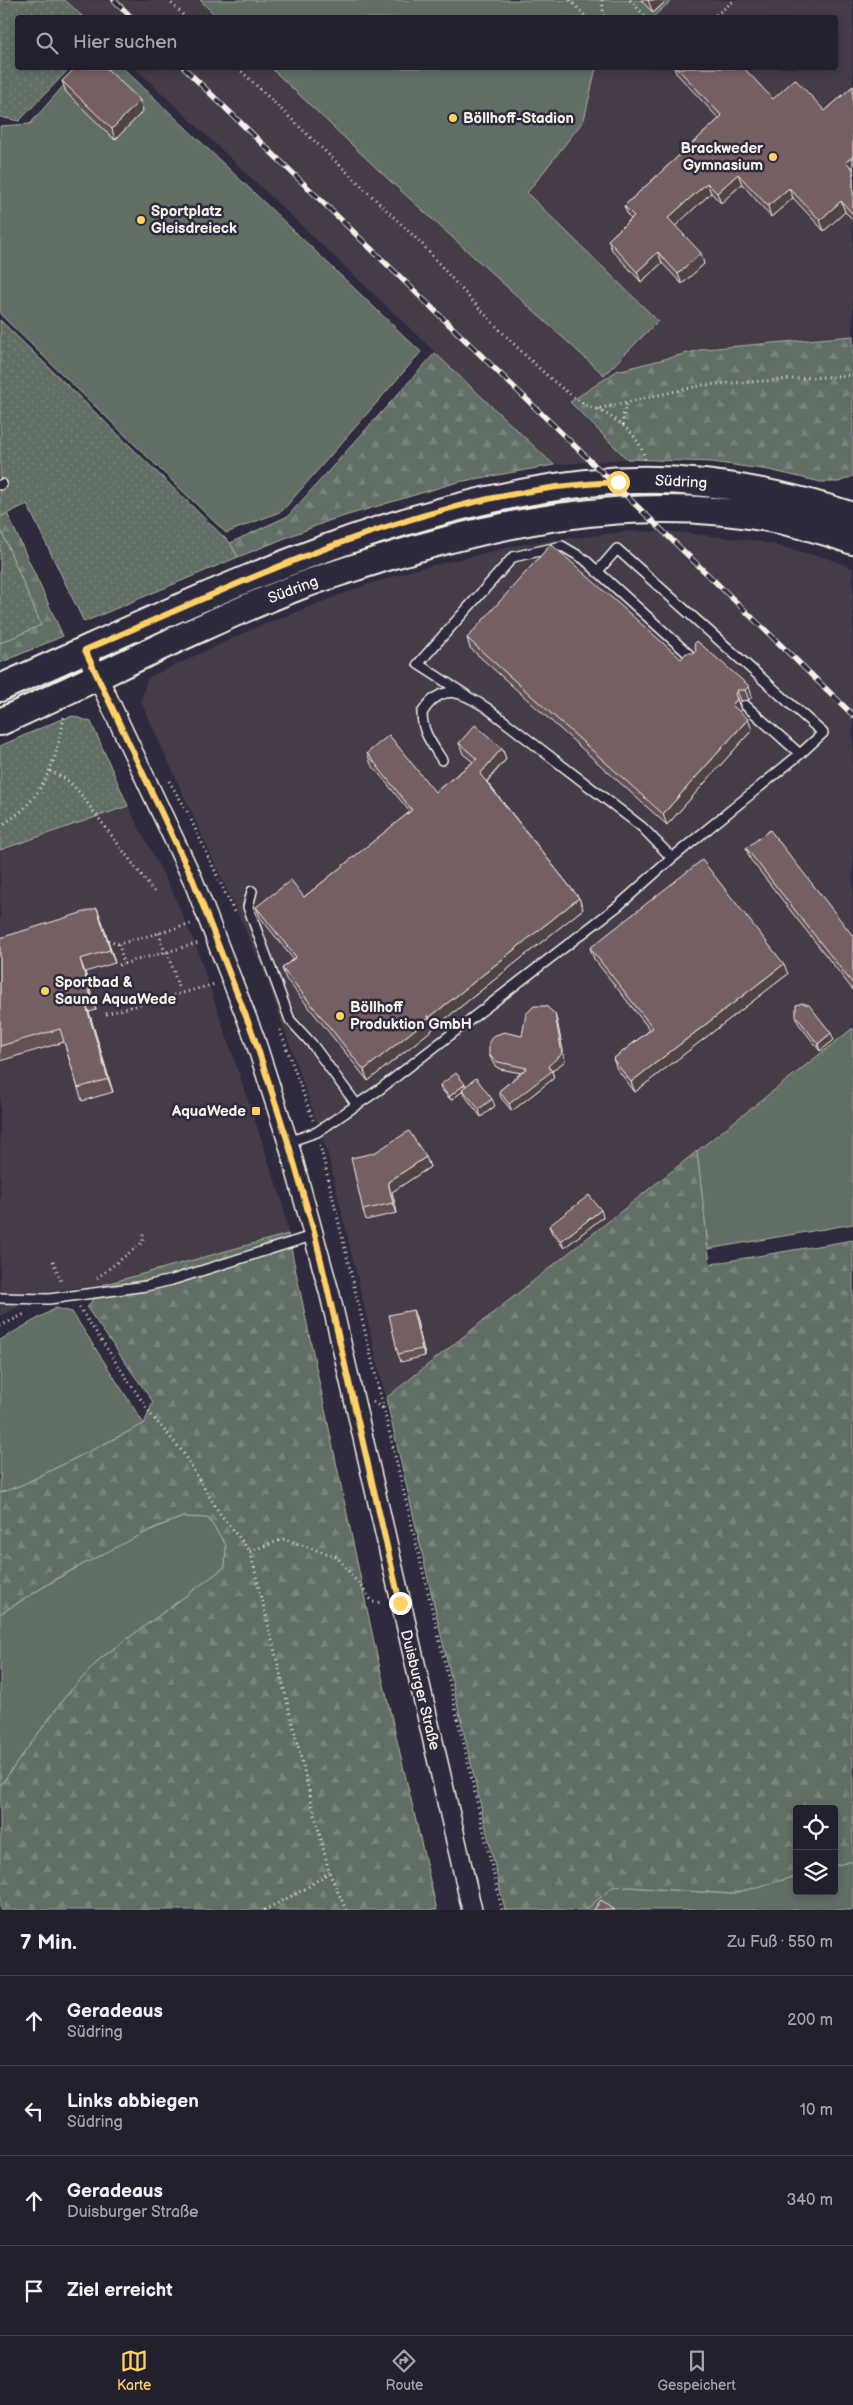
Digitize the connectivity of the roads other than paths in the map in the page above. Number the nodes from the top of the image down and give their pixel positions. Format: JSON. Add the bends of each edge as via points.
{"nodes":[{"id":1,"x":853,"y":516,"type":"edge"},
{"id":2,"x":853,"y":541,"type":"edge"},
{"id":3,"x":597,"y":572,"type":"junction"},
{"id":4,"x":85,"y":650,"type":"junction"},
{"id":5,"x":694,"y":659,"type":"edge"},
{"id":6,"x":98,"y":678,"type":"junction"},
{"id":7,"x":0,"y":688,"type":"edge"},
{"id":8,"x":466,"y":694,"type":"junction"},
{"id":9,"x":745,"y":705,"type":"edge"},
{"id":10,"x":0,"y":722,"type":"edge"},
{"id":11,"x":800,"y":754,"type":"junction"},
{"id":12,"x":442,"y":760,"type":"dead end"},
{"id":13,"x":672,"y":858,"type":"junction"},
{"id":14,"x":252,"y":891,"type":"dead end"},
{"id":15,"x":357,"y":1105,"type":"junction"},
{"id":16,"x":288,"y":1142,"type":"junction"},
{"id":17,"x":315,"y":1235,"type":"junction"},
{"id":18,"x":0,"y":1298,"type":"edge"},
{"id":19,"x":472,"y":1910,"type":"edge"}],
"edges":[{"from":1,"to":4,"type":"main road","name":"Südring","via":[[762,491],[690,482],[588,483],[485,499],[350,539]]},
{"from":2,"to":6,"type":"main road","name":"Südring","via":[[770,517],[677,508],[588,513],[491,528],[301,586]]},
{"from":3,"to":5,"type":"lane"},
{"from":3,"to":8,"type":"lane","via":[[562,546],[512,557],[418,664]]},
{"from":3,"to":11,"type":"lane","via":[[617,549],[823,734]]},
{"from":4,"to":6,"type":"street"},
{"from":4,"to":7,"type":"main road","name":"Südring"},
{"from":6,"to":10,"type":"main road","name":"Südring"},
{"from":6,"to":16,"type":"street","name":"Duisburger Straße","via":[[193,880],[232,979]]},
{"from":8,"to":12,"type":"lane","via":[[452,691],[440,694],[422,713],[426,735]]},
{"from":8,"to":13,"type":"lane","via":[[642,827]]},
{"from":9,"to":11,"type":"lane"},
{"from":11,"to":13,"type":"lane"},
{"from":13,"to":15,"type":"lane","via":[[618,906]]},
{"from":14,"to":15,"type":"lane","via":[[248,908],[290,1020]]},
{"from":15,"to":16,"type":"lane","via":[[317,1132]]},
{"from":16,"to":17,"type":"street","name":"Duisburger Straße"},
{"from":17,"to":18,"type":"lane","via":[[172,1280],[49,1299]]},
{"from":17,"to":19,"type":"street","name":"Duisburger Straße"}]}
